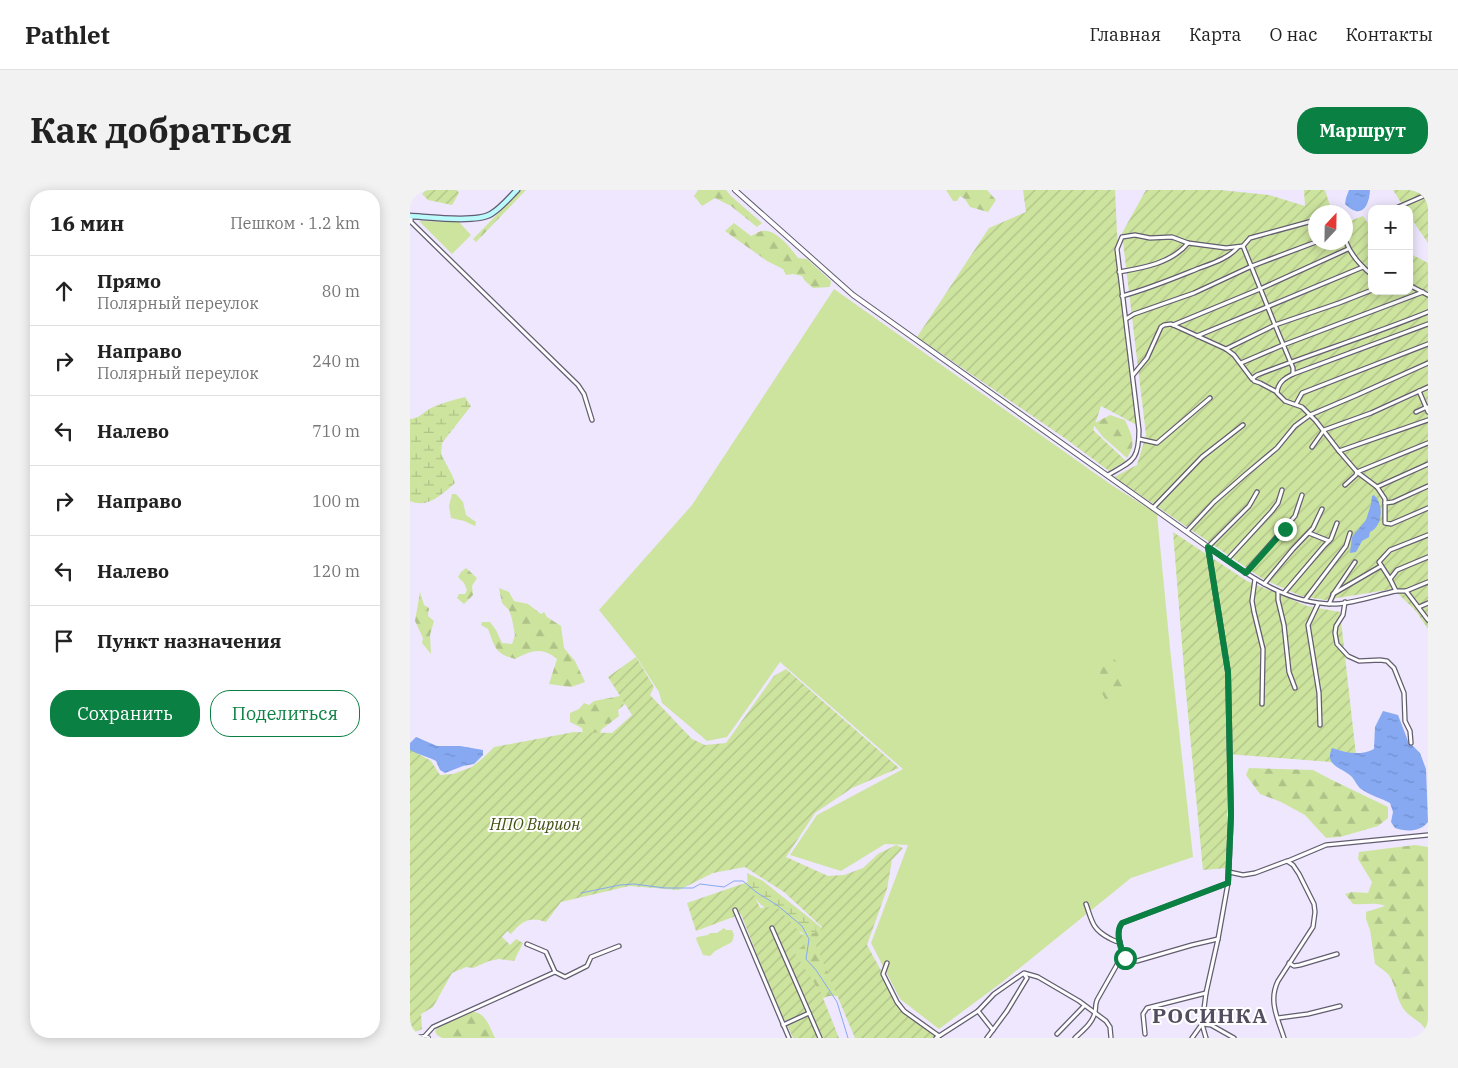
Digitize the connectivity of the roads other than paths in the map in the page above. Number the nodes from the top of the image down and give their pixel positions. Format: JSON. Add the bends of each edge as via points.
{"nodes":[{"id":1,"x":517,"y":190,"type":"edge"},
{"id":2,"x":735,"y":190,"type":"edge"},
{"id":3,"x":1428,"y":194,"type":"edge"},
{"id":4,"x":1403,"y":205,"type":"edge"},
{"id":5,"x":410,"y":216,"type":"edge"},
{"id":6,"x":1308,"y":222,"type":"edge"},
{"id":7,"x":1188,"y":244,"type":"junction"},
{"id":8,"x":1308,"y":245,"type":"edge"},
{"id":9,"x":1243,"y":246,"type":"junction"},
{"id":10,"x":1238,"y":247,"type":"junction"},
{"id":11,"x":1346,"y":250,"type":"edge"},
{"id":12,"x":1349,"y":250,"type":"edge"},
{"id":13,"x":1252,"y":266,"type":"junction"},
{"id":14,"x":1363,"y":267,"type":"junction"},
{"id":15,"x":1368,"y":271,"type":"edge"},
{"id":16,"x":1119,"y":272,"type":"junction"},
{"id":17,"x":1413,"y":287,"type":"edge"},
{"id":18,"x":1260,"y":289,"type":"junction"},
{"id":19,"x":1368,"y":292,"type":"edge"},
{"id":20,"x":1423,"y":292,"type":"junction"},
{"id":21,"x":1428,"y":295,"type":"edge"},
{"id":22,"x":1122,"y":296,"type":"junction"},
{"id":23,"x":1268,"y":307,"type":"junction"},
{"id":24,"x":1428,"y":312,"type":"edge"},
{"id":25,"x":1126,"y":319,"type":"junction"},
{"id":26,"x":1428,"y":324,"type":"edge"},
{"id":27,"x":1173,"y":325,"type":"junction"},
{"id":28,"x":1274,"y":325,"type":"junction"},
{"id":29,"x":1197,"y":336,"type":"junction"},
{"id":30,"x":1428,"y":344,"type":"edge"},
{"id":31,"x":1283,"y":345,"type":"junction"},
{"id":32,"x":1226,"y":349,"type":"junction"},
{"id":33,"x":1291,"y":361,"type":"junction"},
{"id":34,"x":1241,"y":363,"type":"junction"},
{"id":35,"x":1428,"y":363,"type":"edge"},
{"id":36,"x":1293,"y":374,"type":"junction"},
{"id":37,"x":1133,"y":375,"type":"junction"},
{"id":38,"x":1254,"y":381,"type":"junction"},
{"id":39,"x":1428,"y":387,"type":"edge"},
{"id":40,"x":1419,"y":391,"type":"junction"},
{"id":41,"x":1277,"y":392,"type":"junction"},
{"id":42,"x":1210,"y":398,"type":"dead end"},
{"id":43,"x":1296,"y":404,"type":"junction"},
{"id":44,"x":1427,"y":407,"type":"edge"},
{"id":45,"x":1416,"y":412,"type":"dead end"},
{"id":46,"x":1428,"y":412,"type":"edge"},
{"id":47,"x":1310,"y":415,"type":"junction"},
{"id":48,"x":592,"y":420,"type":"dead end"},
{"id":49,"x":1428,"y":420,"type":"edge"},
{"id":50,"x":1243,"y":425,"type":"dead end"},
{"id":51,"x":1324,"y":430,"type":"junction"},
{"id":52,"x":1139,"y":440,"type":"junction"},
{"id":53,"x":1428,"y":443,"type":"edge"},
{"id":54,"x":1312,"y":447,"type":"dead end"},
{"id":55,"x":1339,"y":451,"type":"junction"},
{"id":56,"x":1428,"y":464,"type":"edge"},
{"id":57,"x":1357,"y":472,"type":"junction"},
{"id":58,"x":1108,"y":475,"type":"junction"},
{"id":59,"x":1345,"y":485,"type":"dead end"},
{"id":60,"x":1428,"y":486,"type":"edge"},
{"id":61,"x":1377,"y":487,"type":"junction"},
{"id":62,"x":1282,"y":490,"type":"dead end"},
{"id":63,"x":1257,"y":492,"type":"dead end"},
{"id":64,"x":1302,"y":495,"type":"dead end"},
{"id":65,"x":1385,"y":503,"type":"junction"},
{"id":66,"x":1153,"y":508,"type":"junction"},
{"id":67,"x":1428,"y":508,"type":"edge"},
{"id":68,"x":1322,"y":509,"type":"dead end"},
{"id":69,"x":1337,"y":523,"type":"dead end"},
{"id":70,"x":1188,"y":532,"type":"junction"},
{"id":71,"x":1309,"y":532,"type":"junction"},
{"id":72,"x":1350,"y":533,"type":"dead end"},
{"id":73,"x":1428,"y":535,"type":"edge"},
{"id":74,"x":1328,"y":541,"type":"junction"},
{"id":75,"x":1208,"y":547,"type":"junction"},
{"id":76,"x":1428,"y":557,"type":"edge"},
{"id":77,"x":1227,"y":560,"type":"junction"},
{"id":78,"x":1355,"y":562,"type":"dead end"},
{"id":79,"x":1381,"y":566,"type":"junction"},
{"id":80,"x":1246,"y":573,"type":"junction"},
{"id":81,"x":1255,"y":579,"type":"junction"},
{"id":82,"x":1390,"y":579,"type":"junction"},
{"id":83,"x":1428,"y":582,"type":"edge"},
{"id":84,"x":1264,"y":584,"type":"junction"},
{"id":85,"x":1396,"y":591,"type":"junction"},
{"id":86,"x":1406,"y":591,"type":"junction"},
{"id":87,"x":1278,"y":592,"type":"junction"},
{"id":88,"x":1284,"y":593,"type":"junction"},
{"id":89,"x":1333,"y":594,"type":"junction"},
{"id":90,"x":1304,"y":600,"type":"junction"},
{"id":91,"x":1345,"y":602,"type":"junction"},
{"id":92,"x":1428,"y":603,"type":"edge"},
{"id":93,"x":1318,"y":604,"type":"junction"},
{"id":94,"x":1329,"y":604,"type":"junction"},
{"id":95,"x":1419,"y":607,"type":"junction"},
{"id":96,"x":1428,"y":620,"type":"edge"},
{"id":97,"x":1295,"y":688,"type":"dead end"},
{"id":98,"x":1262,"y":704,"type":"dead end"},
{"id":99,"x":1320,"y":725,"type":"dead end"},
{"id":100,"x":1412,"y":743,"type":"dead end"},
{"id":101,"x":1428,"y":836,"type":"edge"},
{"id":102,"x":1287,"y":862,"type":"junction"},
{"id":103,"x":1229,"y":872,"type":"junction"},
{"id":104,"x":1228,"y":883,"type":"junction"},
{"id":105,"x":1086,"y":904,"type":"dead end"},
{"id":106,"x":735,"y":910,"type":"dead end"},
{"id":107,"x":772,"y":928,"type":"dead end"},
{"id":108,"x":1218,"y":939,"type":"junction"},
{"id":109,"x":1120,"y":942,"type":"junction"},
{"id":110,"x":527,"y":944,"type":"dead end"},
{"id":111,"x":619,"y":946,"type":"dead end"},
{"id":112,"x":1123,"y":954,"type":"junction"},
{"id":113,"x":1337,"y":954,"type":"dead end"},
{"id":114,"x":888,"y":963,"type":"dead end"},
{"id":115,"x":1289,"y":963,"type":"junction"},
{"id":116,"x":556,"y":972,"type":"junction"},
{"id":117,"x":1024,"y":974,"type":"junction"},
{"id":118,"x":1206,"y":993,"type":"junction"},
{"id":119,"x":1085,"y":1006,"type":"junction"},
{"id":120,"x":1340,"y":1006,"type":"dead end"},
{"id":121,"x":978,"y":1011,"type":"junction"},
{"id":122,"x":809,"y":1013,"type":"junction"},
{"id":123,"x":1095,"y":1013,"type":"junction"},
{"id":124,"x":1278,"y":1018,"type":"junction"},
{"id":125,"x":1202,"y":1024,"type":"junction"},
{"id":126,"x":783,"y":1025,"type":"junction"},
{"id":127,"x":992,"y":1030,"type":"junction"},
{"id":128,"x":1057,"y":1034,"type":"dead end"},
{"id":129,"x":1145,"y":1034,"type":"dead end"},
{"id":130,"x":939,"y":1036,"type":"edge"},
{"id":131,"x":426,"y":1037,"type":"edge"},
{"id":132,"x":412,"y":1038,"type":"edge"},
{"id":133,"x":789,"y":1038,"type":"edge"},
{"id":134,"x":820,"y":1038,"type":"edge"},
{"id":135,"x":946,"y":1038,"type":"edge"},
{"id":136,"x":986,"y":1038,"type":"edge"},
{"id":137,"x":1075,"y":1038,"type":"edge"},
{"id":138,"x":1111,"y":1038,"type":"edge"},
{"id":139,"x":1192,"y":1038,"type":"edge"},
{"id":140,"x":1206,"y":1038,"type":"edge"},
{"id":141,"x":1234,"y":1038,"type":"edge"},
{"id":142,"x":1284,"y":1038,"type":"edge"}],
"edges":[{"from":1,"to":5,"type":"main road","via":[[499,209],[483,218]]},
{"from":2,"to":58,"type":"street","via":[[852,295]]},
{"from":3,"to":4,"type":"street"},
{"from":5,"to":48,"type":"street","via":[[411,222],[578,385]]},
{"from":6,"to":9,"type":"street","via":[[1250,238]]},
{"from":7,"to":10,"type":"street"},
{"from":7,"to":16,"type":"street","via":[[1169,258],[1144,268]]},
{"from":7,"to":16,"type":"street","via":[[1172,237],[1122,237],[1117,249]]},
{"from":8,"to":13,"type":"street"},
{"from":9,"to":10,"type":"street"},
{"from":9,"to":13,"type":"street"},
{"from":10,"to":22,"type":"street","via":[[1221,259]]},
{"from":11,"to":18,"type":"street"},
{"from":12,"to":14,"type":"street"},
{"from":13,"to":18,"type":"street"},
{"from":13,"to":25,"type":"street"},
{"from":14,"to":15,"type":"street"},
{"from":14,"to":23,"type":"street"},
{"from":16,"to":22,"type":"street"},
{"from":17,"to":20,"type":"street"},
{"from":18,"to":23,"type":"street"},
{"from":18,"to":27,"type":"street"},
{"from":19,"to":28,"type":"street"},
{"from":20,"to":21,"type":"street"},
{"from":20,"to":31,"type":"street"},
{"from":22,"to":25,"type":"street"},
{"from":23,"to":28,"type":"street"},
{"from":23,"to":29,"type":"street"},
{"from":24,"to":33,"type":"street"},
{"from":25,"to":37,"type":"street"},
{"from":26,"to":36,"type":"street"},
{"from":27,"to":29,"type":"street"},
{"from":27,"to":37,"type":"street","via":[[1161,327],[1147,358]]},
{"from":28,"to":31,"type":"street"},
{"from":28,"to":32,"type":"street"},
{"from":29,"to":32,"type":"street"},
{"from":30,"to":43,"type":"street","via":[[1302,393]]},
{"from":31,"to":33,"type":"street"},
{"from":31,"to":34,"type":"street"},
{"from":32,"to":34,"type":"street"},
{"from":33,"to":36,"type":"street"},
{"from":33,"to":38,"type":"street","via":[[1256,375]]},
{"from":34,"to":38,"type":"street"},
{"from":35,"to":47,"type":"street"},
{"from":36,"to":41,"type":"street","via":[[1283,379],[1277,386]]},
{"from":37,"to":52,"type":"street"},
{"from":38,"to":41,"type":"street"},
{"from":39,"to":40,"type":"street"},
{"from":40,"to":44,"type":"street"},
{"from":40,"to":51,"type":"street"},
{"from":41,"to":43,"type":"street","via":[[1285,401]]},
{"from":42,"to":52,"type":"street","via":[[1157,442]]},
{"from":43,"to":47,"type":"street"},
{"from":44,"to":45,"type":"street"},
{"from":44,"to":46,"type":"street"},
{"from":47,"to":51,"type":"street"},
{"from":47,"to":70,"type":"street","via":[[1214,502]]},
{"from":49,"to":55,"type":"street"},
{"from":50,"to":66,"type":"street","via":[[1202,457]]},
{"from":51,"to":54,"type":"street"},
{"from":51,"to":55,"type":"street"},
{"from":52,"to":58,"type":"street","via":[[1132,461]]},
{"from":53,"to":57,"type":"street"},
{"from":55,"to":57,"type":"street"},
{"from":56,"to":61,"type":"street"},
{"from":57,"to":59,"type":"street"},
{"from":57,"to":61,"type":"street"},
{"from":58,"to":66,"type":"street"},
{"from":60,"to":65,"type":"street"},
{"from":61,"to":65,"type":"street"},
{"from":62,"to":77,"type":"street","via":[[1272,511]]},
{"from":63,"to":75,"type":"street","via":[[1249,506]]},
{"from":64,"to":80,"type":"street","via":[[1295,516]]},
{"from":65,"to":67,"type":"street","via":[[1385,523],[1391,524]]},
{"from":66,"to":70,"type":"street"},
{"from":68,"to":71,"type":"street"},
{"from":69,"to":74,"type":"street"},
{"from":70,"to":75,"type":"street"},
{"from":71,"to":74,"type":"street"},
{"from":71,"to":84,"type":"street"},
{"from":72,"to":90,"type":"street","via":[[1346,546]]},
{"from":73,"to":79,"type":"street","via":[[1390,550],[1379,562]]},
{"from":74,"to":88,"type":"street"},
{"from":75,"to":77,"type":"street"},
{"from":75,"to":103,"type":"street","via":[[1228,672]]},
{"from":76,"to":82,"type":"street","via":[[1397,570]]},
{"from":77,"to":80,"type":"street"},
{"from":78,"to":89,"type":"street"},
{"from":79,"to":82,"type":"street"},
{"from":79,"to":89,"type":"street"},
{"from":80,"to":81,"type":"street"},
{"from":81,"to":84,"type":"street"},
{"from":81,"to":98,"type":"street","via":[[1252,602],[1262,649]]},
{"from":82,"to":85,"type":"street"},
{"from":83,"to":86,"type":"street"},
{"from":84,"to":87,"type":"street"},
{"from":85,"to":86,"type":"street"},
{"from":85,"to":91,"type":"street"},
{"from":86,"to":95,"type":"street"},
{"from":87,"to":88,"type":"street"},
{"from":87,"to":97,"type":"street","via":[[1289,672]]},
{"from":88,"to":90,"type":"street"},
{"from":89,"to":94,"type":"street"},
{"from":90,"to":93,"type":"street"},
{"from":91,"to":94,"type":"street"},
{"from":91,"to":100,"type":"street","via":[[1343,616],[1336,626],[1337,644],[1348,656],[1359,661],[1387,661],[1394,668],[1404,693],[1405,721]]},
{"from":92,"to":95,"type":"street"},
{"from":93,"to":94,"type":"street"},
{"from":93,"to":99,"type":"street","via":[[1308,625],[1319,693]]},
{"from":95,"to":96,"type":"street"},
{"from":101,"to":102,"type":"street","via":[[1326,845]]},
{"from":102,"to":103,"type":"street","via":[[1256,873]]},
{"from":102,"to":115,"type":"street","via":[[1299,874],[1315,912],[1312,928]]},
{"from":103,"to":104,"type":"street"},
{"from":104,"to":108,"type":"street"},
{"from":104,"to":109,"type":"street","via":[[1122,923],[1118,932]]},
{"from":105,"to":109,"type":"street","via":[[1095,930]]},
{"from":106,"to":126,"type":"street"},
{"from":107,"to":122,"type":"street"},
{"from":108,"to":112,"type":"street","via":[[1137,961],[1128,960]]},
{"from":108,"to":118,"type":"street"},
{"from":109,"to":112,"type":"street"},
{"from":110,"to":116,"type":"street","via":[[546,952]]},
{"from":111,"to":116,"type":"street","via":[[591,957],[587,966],[565,977]]},
{"from":112,"to":123,"type":"street","via":[[1097,1000]]},
{"from":113,"to":115,"type":"street","via":[[1300,965]]},
{"from":114,"to":130,"type":"street","via":[[883,974],[897,1002],[904,1011]]},
{"from":115,"to":124,"type":"street","via":[[1273,991]]},
{"from":116,"to":131,"type":"street","via":[[433,1027]]},
{"from":117,"to":119,"type":"street","via":[[1038,977]]},
{"from":117,"to":121,"type":"street","via":[[994,994]]},
{"from":117,"to":127,"type":"street","via":[[1027,978]]},
{"from":118,"to":125,"type":"street"},
{"from":118,"to":129,"type":"street","via":[[1145,1009]]},
{"from":119,"to":123,"type":"street"},
{"from":119,"to":128,"type":"street"},
{"from":120,"to":124,"type":"street"},
{"from":121,"to":127,"type":"street"},
{"from":121,"to":130,"type":"street"},
{"from":122,"to":126,"type":"street"},
{"from":122,"to":134,"type":"street"},
{"from":123,"to":137,"type":"street"},
{"from":123,"to":138,"type":"street","via":[[1110,1027]]},
{"from":124,"to":142,"type":"street"},
{"from":125,"to":139,"type":"street"},
{"from":125,"to":140,"type":"street"},
{"from":125,"to":141,"type":"street","via":[[1211,1025]]},
{"from":126,"to":133,"type":"street"},
{"from":127,"to":136,"type":"street"},
{"from":130,"to":135,"type":"street"},
{"from":131,"to":132,"type":"street"}]}
